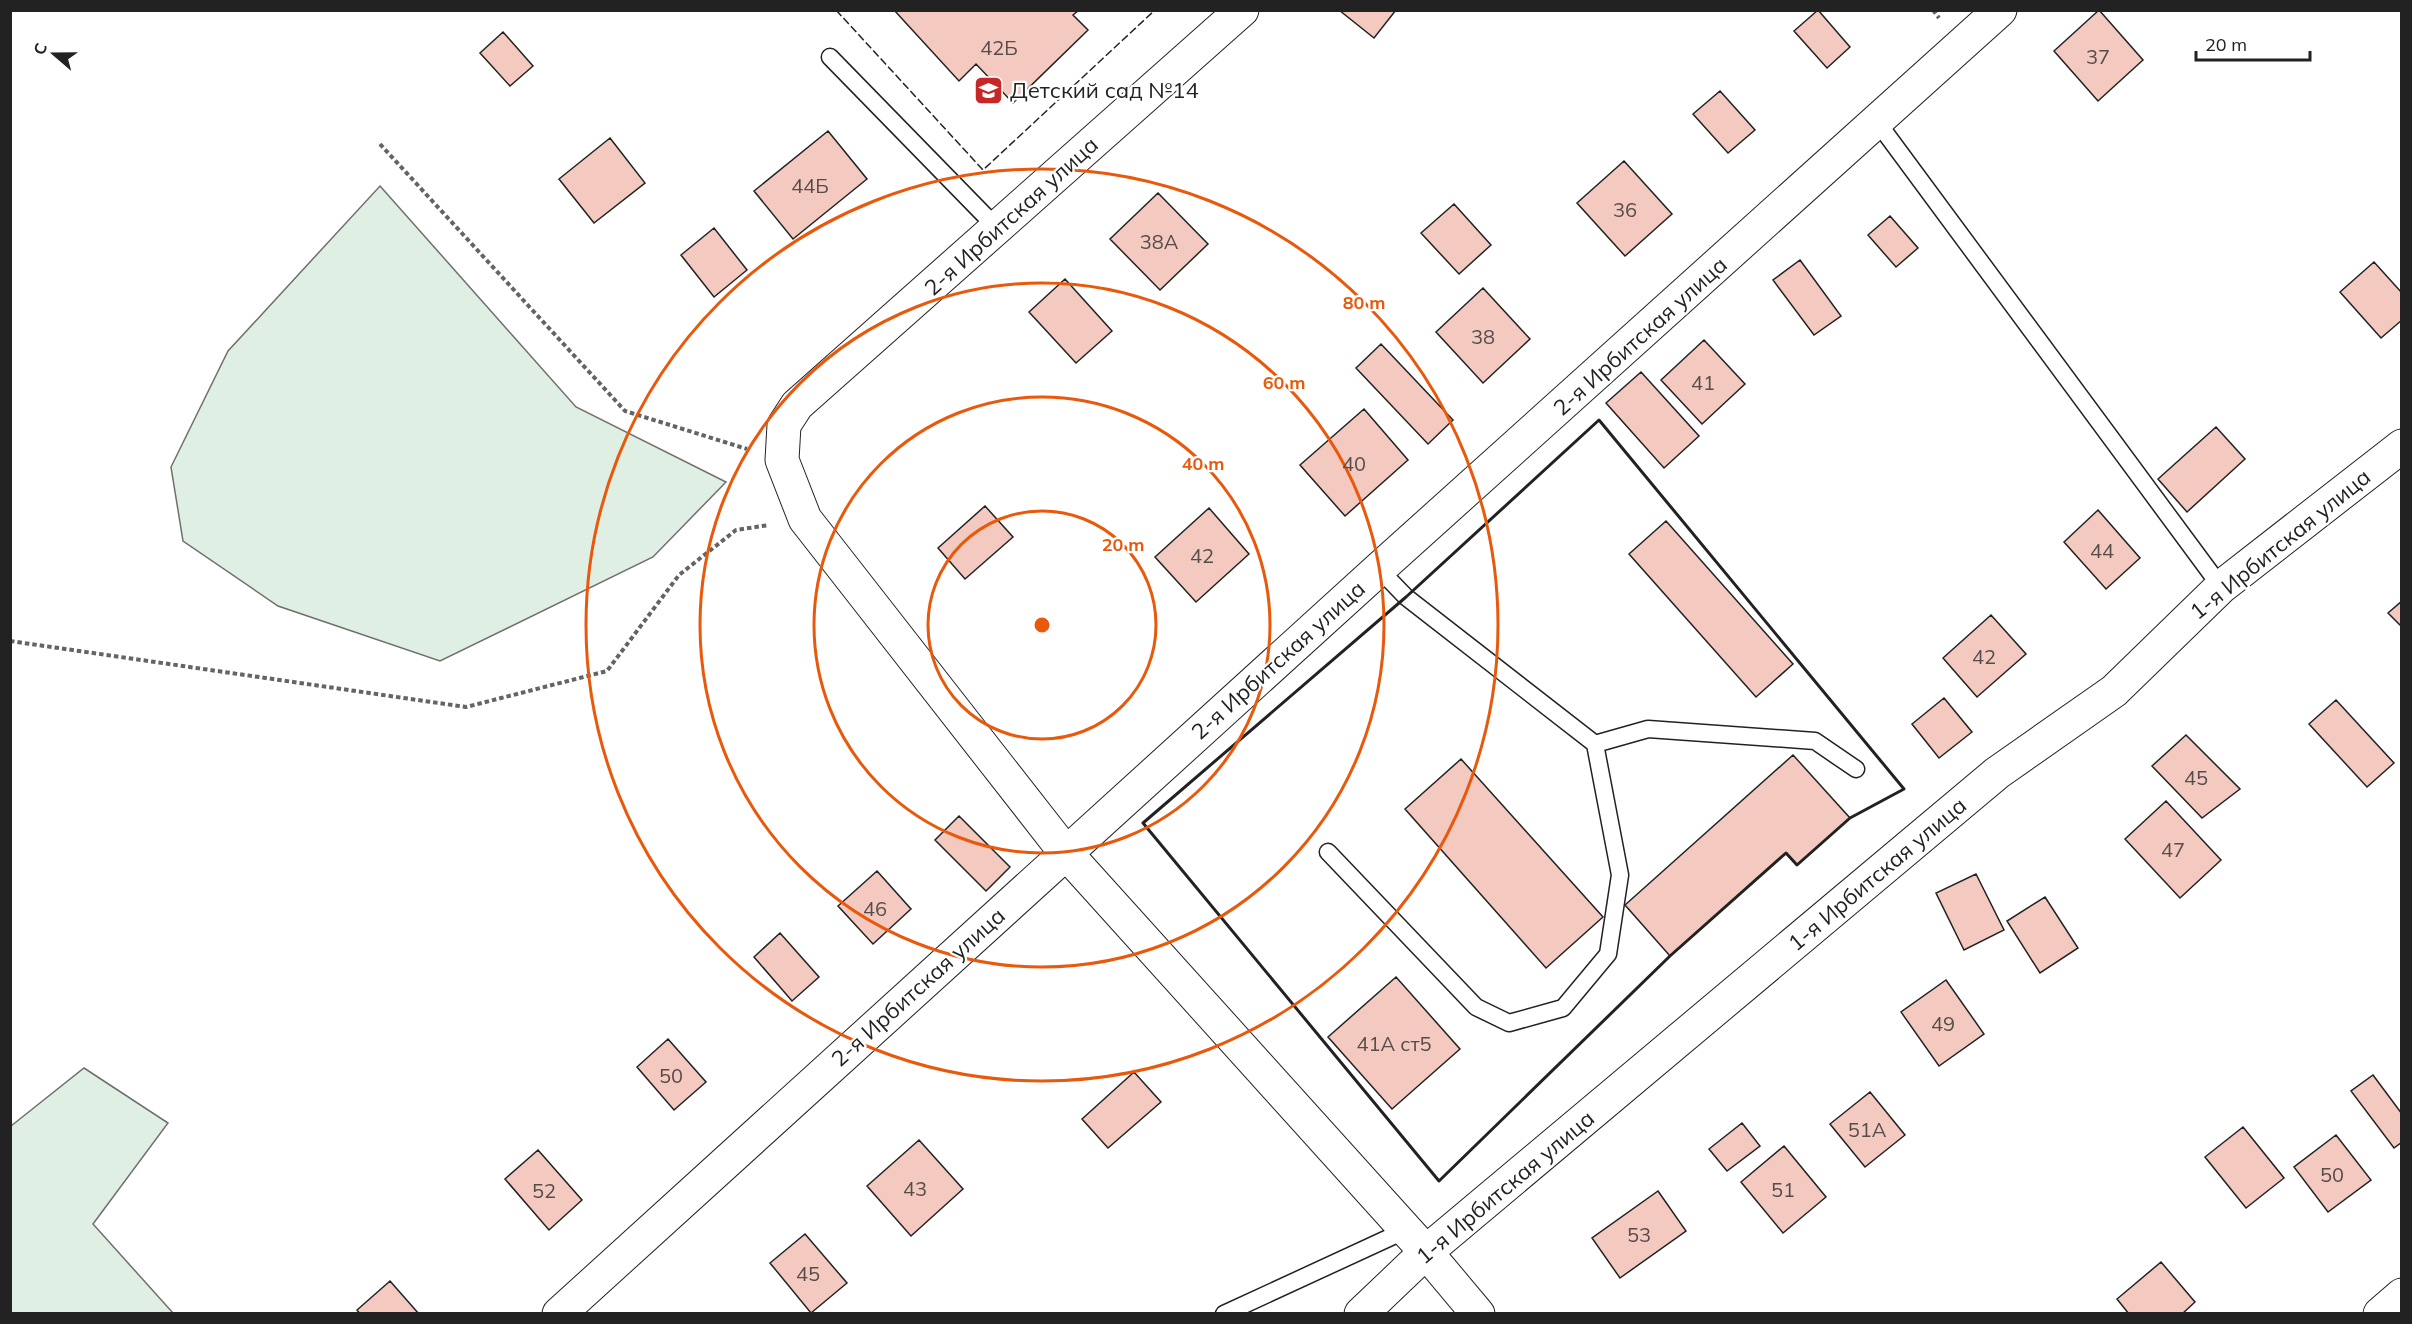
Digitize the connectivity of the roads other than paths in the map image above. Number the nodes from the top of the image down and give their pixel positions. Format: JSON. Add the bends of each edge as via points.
{"nodes":[{"id":1,"x":2000,"y":10,"type":"edge"},
{"id":2,"x":1229,"y":15,"type":"edge"},
{"id":3,"x":830,"y":57,"type":"dead end"},
{"id":4,"x":1878,"y":123,"type":"junction"},
{"id":5,"x":997,"y":228,"type":"junction"},
{"id":6,"x":2402,"y":446,"type":"edge"},
{"id":7,"x":1378,"y":569,"type":"junction"},
{"id":8,"x":2221,"y":587,"type":"junction"},
{"id":9,"x":1595,"y":744,"type":"junction"},
{"id":10,"x":1856,"y":769,"type":"dead end"},
{"id":11,"x":1328,"y":852,"type":"dead end"},
{"id":12,"x":1066,"y":853,"type":"junction"},
{"id":13,"x":1416,"y":1241,"type":"junction"},
{"id":14,"x":2402,"y":1295,"type":"edge"},
{"id":15,"x":559,"y":1314,"type":"edge"},
{"id":16,"x":1224,"y":1314,"type":"edge"},
{"id":17,"x":1361,"y":1314,"type":"edge"},
{"id":18,"x":1478,"y":1314,"type":"edge"},
{"id":19,"x":2380,"y":1314,"type":"edge"}],
"edges":[{"from":1,"to":4,"type":"street","name":"2-я Ирбитская улица"},
{"from":2,"to":5,"type":"street","name":"2-я Ирбитская улица"},
{"from":3,"to":5,"type":"lane"},
{"from":4,"to":7,"type":"street","name":"2-я Ирбитская улица"},
{"from":4,"to":8,"type":"lane"},
{"from":5,"to":12,"type":"street","name":"2-я Ирбитская улица","via":[[797,405],[784,425],[782,460],[805,519]]},
{"from":6,"to":8,"type":"street","name":"1-я Ирбитская улица"},
{"from":7,"to":9,"type":"lane","via":[[1406,597]]},
{"from":7,"to":12,"type":"street","name":"2-я Ирбитская улица"},
{"from":8,"to":13,"type":"street","name":"1-я Ирбитская улица","via":[[2114,691],[1997,773]]},
{"from":9,"to":10,"type":"lane","via":[[1648,729],[1815,741]]},
{"from":9,"to":11,"type":"lane","via":[[1620,875],[1608,954],[1563,1008],[1509,1023],[1476,1007]]},
{"from":12,"to":13,"type":"street"},
{"from":12,"to":15,"type":"street","name":"2-я Ирбитская улица"},
{"from":13,"to":16,"type":"lane"},
{"from":13,"to":17,"type":"street","name":"1-я Ирбитская улица"},
{"from":13,"to":18,"type":"street"},
{"from":14,"to":19,"type":"street"}]}
